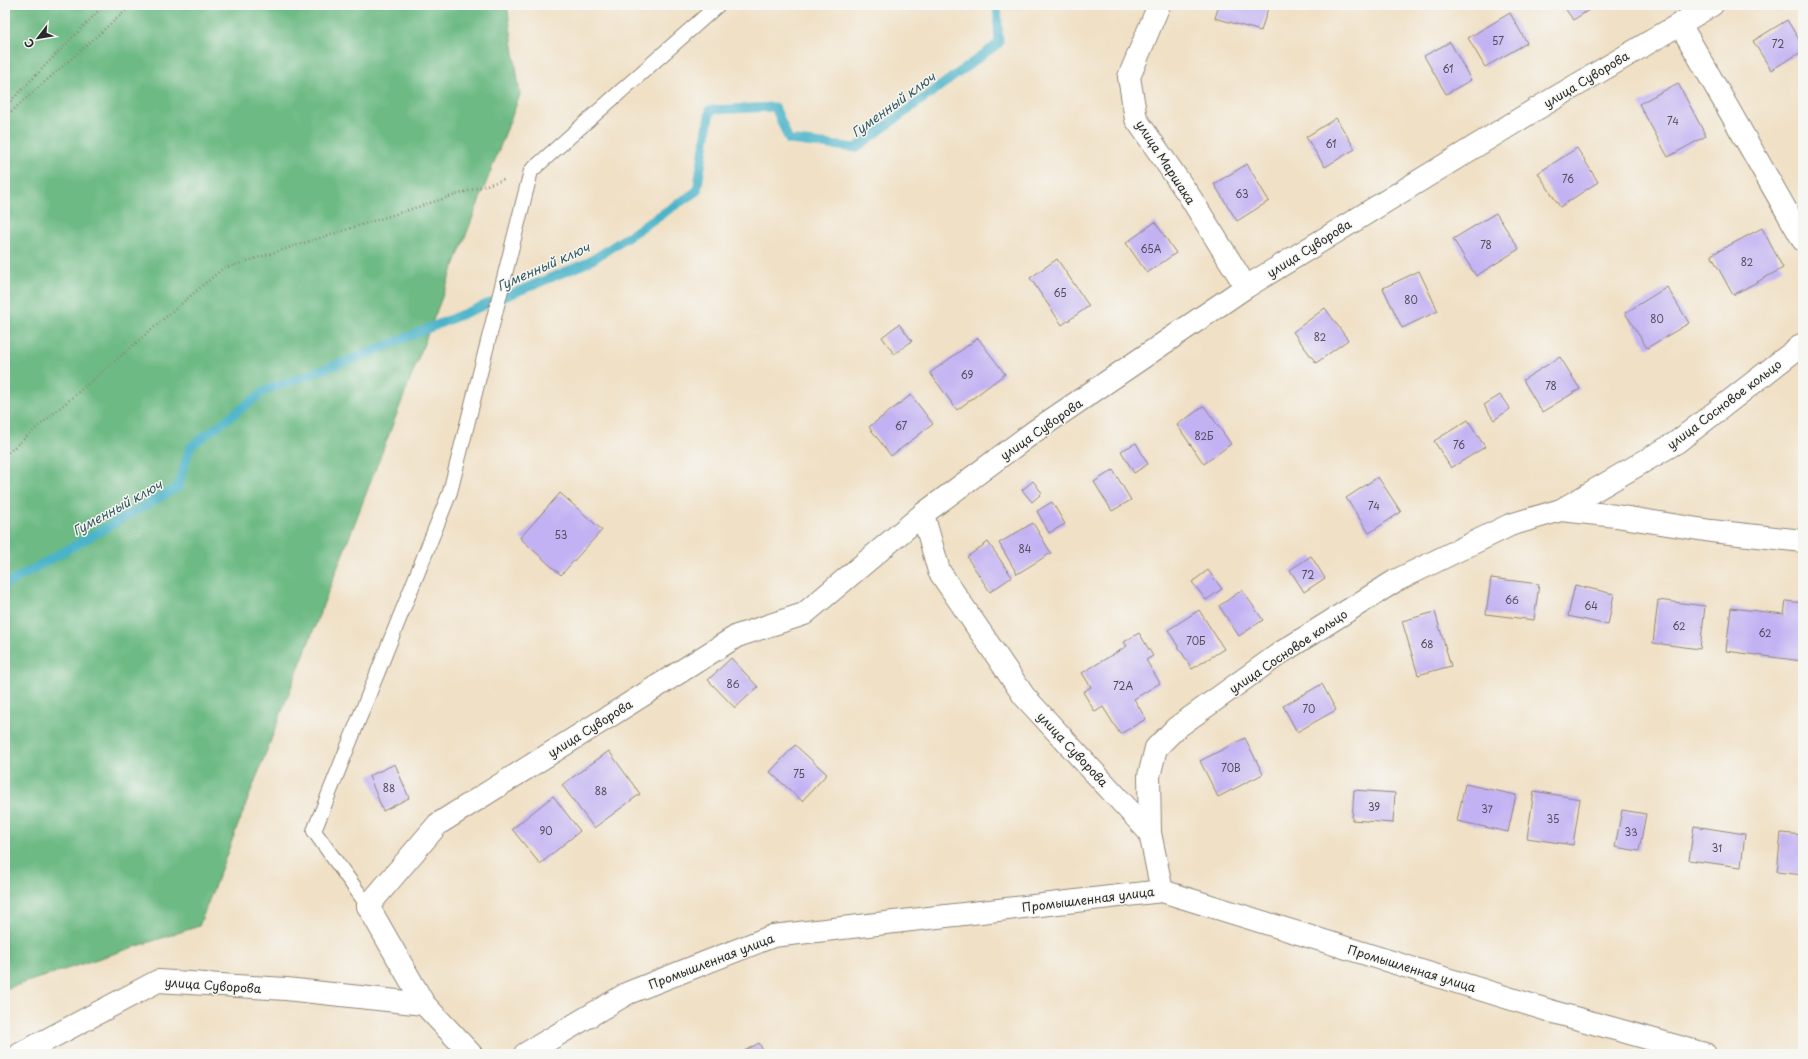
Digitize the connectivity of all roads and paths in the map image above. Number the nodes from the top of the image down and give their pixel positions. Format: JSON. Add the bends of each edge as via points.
{"nodes":[{"id":1,"x":104,"y":5,"type":"edge"},
{"id":2,"x":132,"y":5,"type":"edge"},
{"id":3,"x":718,"y":5,"type":"edge"},
{"id":4,"x":1159,"y":5,"type":"edge"},
{"id":5,"x":1712,"y":5,"type":"edge"},
{"id":6,"x":1680,"y":24,"type":"junction"},
{"id":7,"x":5,"y":107,"type":"edge"},
{"id":8,"x":5,"y":118,"type":"edge"},
{"id":9,"x":531,"y":171,"type":"junction"},
{"id":10,"x":1803,"y":240,"type":"edge"},
{"id":11,"x":1246,"y":287,"type":"junction"},
{"id":12,"x":1803,"y":344,"type":"edge"},
{"id":13,"x":5,"y":455,"type":"edge"},
{"id":14,"x":1561,"y":510,"type":"junction"},
{"id":15,"x":923,"y":514,"type":"junction"},
{"id":16,"x":1803,"y":541,"type":"edge"},
{"id":17,"x":1150,"y":833,"type":"junction"},
{"id":18,"x":1162,"y":891,"type":"junction"},
{"id":19,"x":368,"y":906,"type":"junction"},
{"id":20,"x":424,"y":1004,"type":"junction"},
{"id":21,"x":20,"y":1054,"type":"edge"},
{"id":22,"x":470,"y":1054,"type":"edge"},
{"id":23,"x":525,"y":1054,"type":"edge"},
{"id":24,"x":1705,"y":1054,"type":"edge"}],
"edges":[{"from":1,"to":7,"type":"path"},
{"from":2,"to":8,"type":"path"},
{"from":3,"to":9,"type":"lane"},
{"from":4,"to":11,"type":"street","name":"улица Маршака","via":[[1129,77],[1136,119],[1190,197]]},
{"from":5,"to":6,"type":"street","name":"улица Суворова"},
{"from":6,"to":10,"type":"street"},
{"from":6,"to":11,"type":"street","name":"улица Суворова"},
{"from":9,"to":13,"type":"path","via":[[222,270]]},
{"from":9,"to":19,"type":"lane","via":[[450,492],[314,831]]},
{"from":11,"to":15,"type":"street","name":"улица Суворова","via":[[1035,431]]},
{"from":12,"to":14,"type":"street","name":"улица Сосновое кольцо","via":[[1677,442]]},
{"from":14,"to":16,"type":"street","name":"улица Сосновое кольцо"},
{"from":14,"to":17,"type":"street","name":"улица Сосновое кольцо","via":[[1510,525],[1395,581],[1282,652],[1176,728],[1156,748],[1149,776]]},
{"from":15,"to":17,"type":"street","name":"улица Суворова","via":[[939,571],[1024,696]]},
{"from":15,"to":19,"type":"street","name":"улица Суворова","via":[[804,614],[737,636],[438,824]]},
{"from":17,"to":18,"type":"street","name":"улица Сосновое кольцо"},
{"from":18,"to":23,"type":"street","name":"Промышленная улица","via":[[773,936],[628,993]]},
{"from":18,"to":24,"type":"street","name":"Промышленная улица","via":[[1557,1013]]},
{"from":19,"to":20,"type":"street"},
{"from":20,"to":21,"type":"street","name":"улица Суворова","via":[[286,990],[158,981]]},
{"from":20,"to":22,"type":"street"}]}
